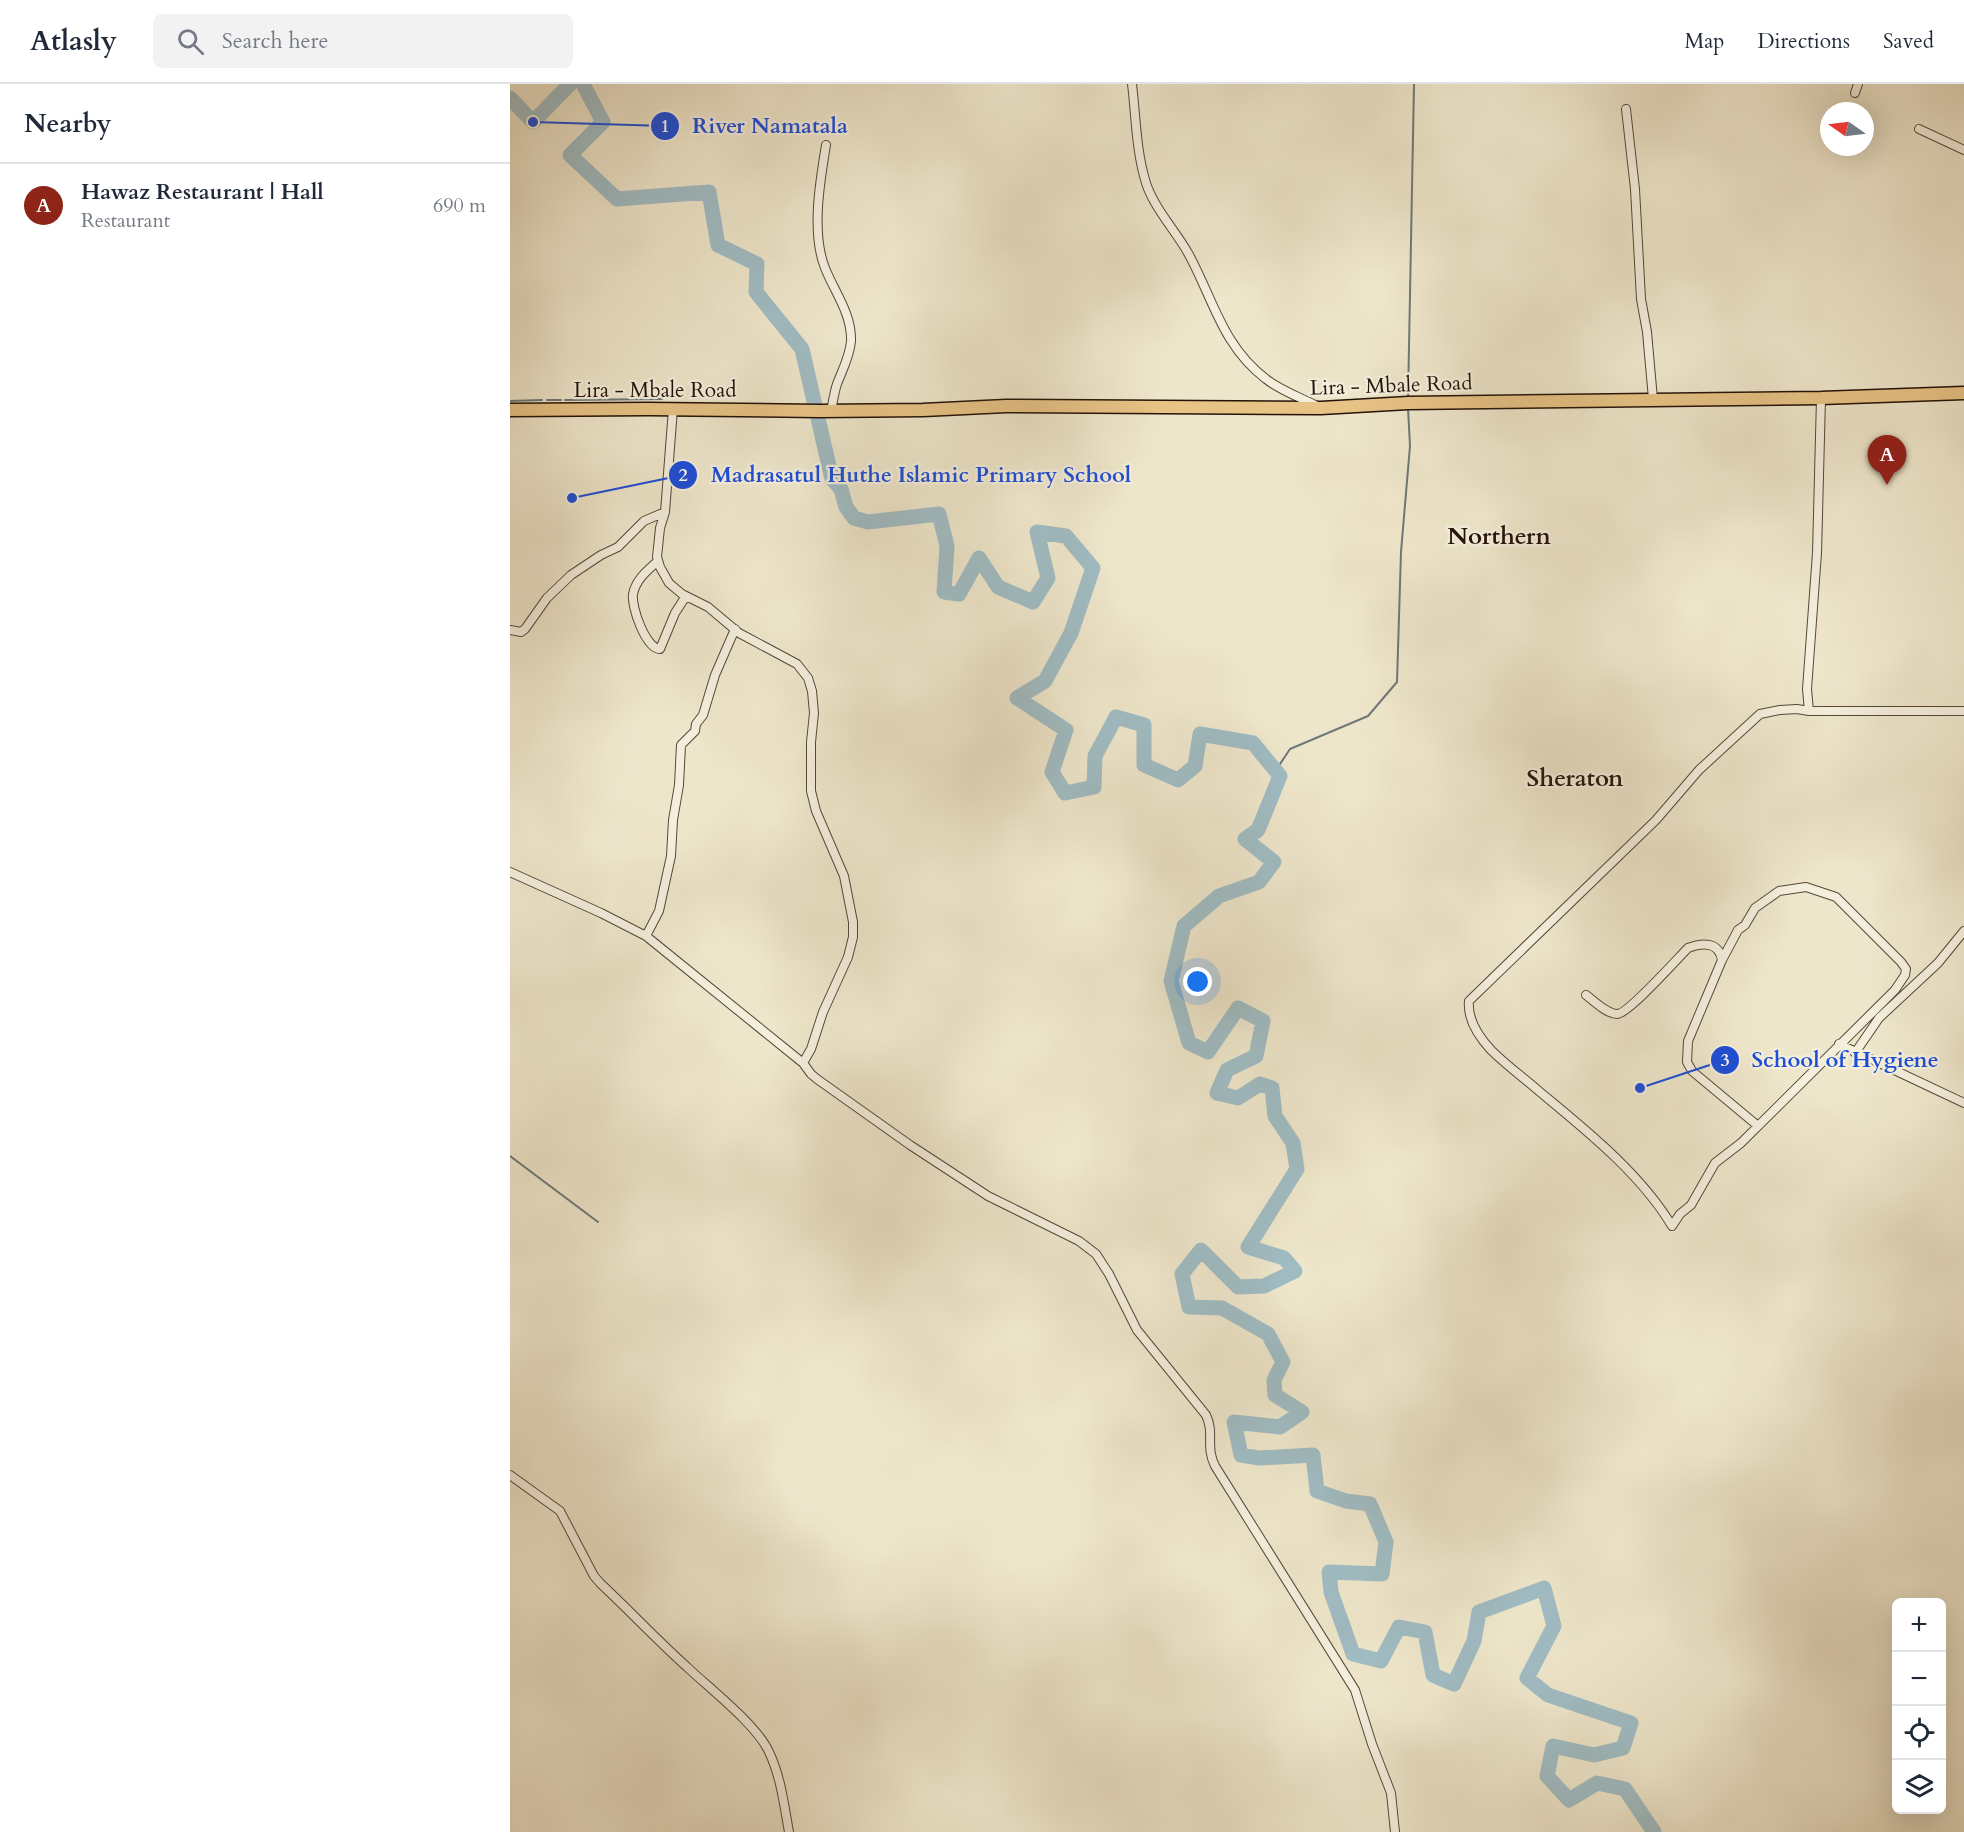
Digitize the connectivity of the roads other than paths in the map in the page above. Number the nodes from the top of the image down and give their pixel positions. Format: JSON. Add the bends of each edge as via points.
{"nodes":[{"id":1,"x":1132,"y":84,"type":"edge"},
{"id":2,"x":1858,"y":84,"type":"edge"},
{"id":3,"x":1855,"y":93,"type":"dead end"},
{"id":4,"x":1626,"y":109,"type":"dead end"},
{"id":5,"x":1919,"y":129,"type":"dead end"},
{"id":6,"x":826,"y":145,"type":"dead end"},
{"id":7,"x":1964,"y":150,"type":"edge"},
{"id":8,"x":1964,"y":393,"type":"edge"},
{"id":9,"x":1821,"y":398,"type":"junction"},
{"id":10,"x":1653,"y":399,"type":"junction"},
{"id":11,"x":1321,"y":408,"type":"junction"},
{"id":12,"x":673,"y":409,"type":"junction"},
{"id":13,"x":510,"y":410,"type":"edge"},
{"id":14,"x":826,"y":411,"type":"junction"},
{"id":15,"x":665,"y":512,"type":"junction"},
{"id":16,"x":658,"y":561,"type":"junction"},
{"id":17,"x":686,"y":596,"type":"junction"},
{"id":18,"x":735,"y":629,"type":"junction"},
{"id":19,"x":510,"y":630,"type":"edge"},
{"id":20,"x":1809,"y":711,"type":"junction"},
{"id":21,"x":1964,"y":711,"type":"edge"},
{"id":22,"x":510,"y":872,"type":"edge"},
{"id":23,"x":1964,"y":931,"type":"edge"},
{"id":24,"x":646,"y":936,"type":"junction"},
{"id":25,"x":1722,"y":960,"type":"junction"},
{"id":26,"x":1586,"y":995,"type":"dead end"},
{"id":27,"x":1839,"y":1044,"type":"junction"},
{"id":28,"x":1855,"y":1053,"type":"junction"},
{"id":29,"x":803,"y":1062,"type":"junction"},
{"id":30,"x":1964,"y":1102,"type":"edge"},
{"id":31,"x":1758,"y":1126,"type":"junction"},
{"id":32,"x":510,"y":1475,"type":"edge"},
{"id":33,"x":789,"y":1832,"type":"edge"},
{"id":34,"x":1395,"y":1832,"type":"edge"}],
"edges":[{"from":1,"to":11,"type":"street","via":[[1139,150],[1151,196],[1192,259],[1222,328],[1266,380]]},
{"from":2,"to":3,"type":"street"},
{"from":4,"to":10,"type":"street"},
{"from":5,"to":7,"type":"street"},
{"from":6,"to":14,"type":"street","via":[[820,184],[820,246],[848,322],[851,341]]},
{"from":8,"to":9,"type":"main road","name":"Lira - Mbale Road"},
{"from":9,"to":10,"type":"main road","name":"Lira - Mbale Road"},
{"from":9,"to":20,"type":"street"},
{"from":10,"to":11,"type":"main road","name":"Lira - Mbale Road"},
{"from":11,"to":14,"type":"main road","name":"Lira - Mbale Road","via":[[1006,406]]},
{"from":12,"to":13,"type":"main road","name":"Lira - Mbale Road"},
{"from":12,"to":14,"type":"main road","name":"Lira - Mbale Road"},
{"from":12,"to":15,"type":"street"},
{"from":15,"to":16,"type":"street"},
{"from":15,"to":19,"type":"street","via":[[644,521],[618,548],[571,575],[547,598],[525,629]]},
{"from":16,"to":17,"type":"street","via":[[669,583]]},
{"from":16,"to":17,"type":"street","via":[[639,579],[633,594],[636,614],[654,648],[660,649]]},
{"from":17,"to":18,"type":"street","via":[[708,607]]},
{"from":18,"to":24,"type":"street","via":[[703,715],[695,731],[681,745],[671,856],[658,912]]},
{"from":18,"to":29,"type":"street","via":[[797,664],[810,684],[814,709],[811,791],[848,890],[853,922],[851,946]]},
{"from":20,"to":21,"type":"street"},
{"from":20,"to":31,"type":"street","via":[[1760,714],[1469,1001],[1472,1021],[1491,1049],[1619,1162],[1672,1226],[1715,1163]]},
{"from":22,"to":24,"type":"street"},
{"from":23,"to":28,"type":"street","via":[[1938,963],[1879,1018]]},
{"from":24,"to":29,"type":"street"},
{"from":25,"to":26,"type":"street","via":[[1712,945],[1688,948],[1637,1001],[1619,1014]]},
{"from":25,"to":27,"type":"street","via":[[1738,930],[1770,896],[1798,887],[1836,897],[1906,972],[1895,990]]},
{"from":25,"to":31,"type":"street","via":[[1688,1041],[1687,1062],[1692,1071]]},
{"from":27,"to":28,"type":"street"},
{"from":27,"to":31,"type":"street"},
{"from":28,"to":30,"type":"street"},
{"from":29,"to":34,"type":"street","via":[[817,1079],[988,1196],[1079,1241],[1096,1254],[1137,1330],[1206,1415],[1215,1466],[1355,1690],[1390,1793]]},
{"from":32,"to":33,"type":"street","via":[[560,1510],[601,1584],[759,1737],[774,1765]]}]}
